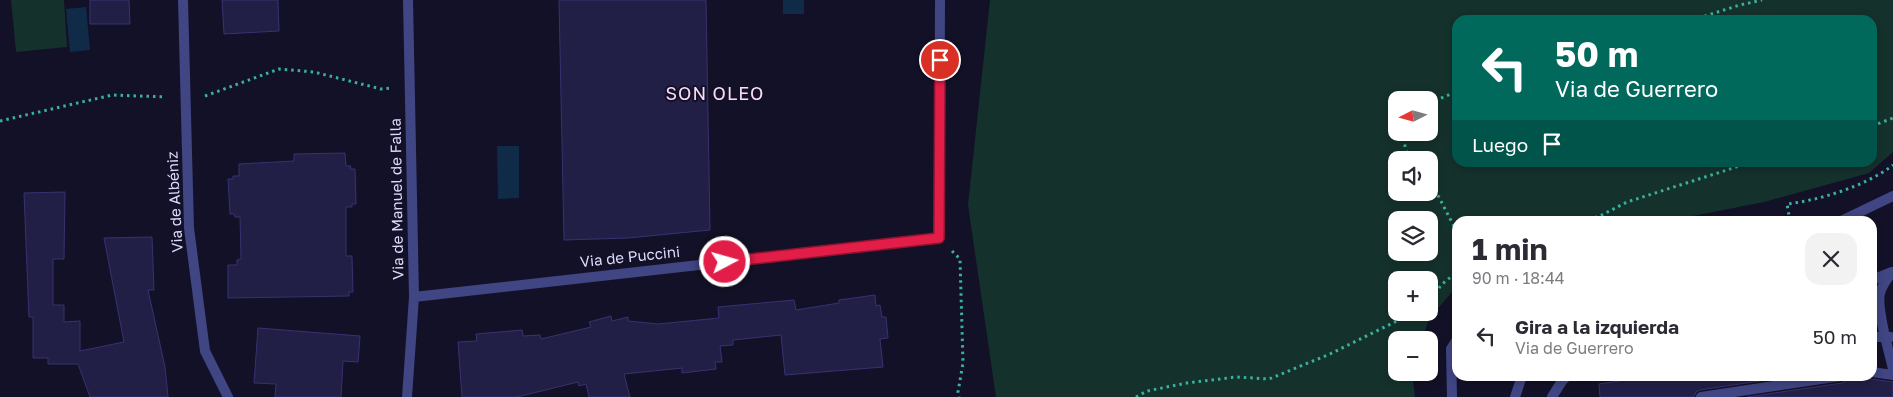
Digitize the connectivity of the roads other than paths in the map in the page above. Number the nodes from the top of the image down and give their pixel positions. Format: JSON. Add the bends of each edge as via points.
{"nodes":[{"id":1,"x":183,"y":0,"type":"edge"},
{"id":2,"x":408,"y":0,"type":"edge"},
{"id":3,"x":940,"y":0,"type":"edge"},
{"id":4,"x":1893,"y":196,"type":"edge"},
{"id":5,"x":1851,"y":216,"type":"edge"},
{"id":6,"x":1892,"y":272,"type":"edge"},
{"id":7,"x":1877,"y":278,"type":"edge"},
{"id":8,"x":414,"y":297,"type":"junction"},
{"id":9,"x":1891,"y":335,"type":"edge"},
{"id":10,"x":1877,"y":336,"type":"edge"},
{"id":11,"x":1452,"y":348,"type":"edge"},
{"id":12,"x":1893,"y":369,"type":"edge"},
{"id":13,"x":1877,"y":373,"type":"edge"},
{"id":14,"x":1893,"y":375,"type":"edge"},
{"id":15,"x":1521,"y":381,"type":"edge"},
{"id":16,"x":1562,"y":381,"type":"edge"},
{"id":17,"x":1808,"y":381,"type":"edge"},
{"id":18,"x":228,"y":397,"type":"edge"},
{"id":19,"x":407,"y":397,"type":"edge"},
{"id":20,"x":1452,"y":397,"type":"edge"},
{"id":21,"x":1516,"y":397,"type":"edge"},
{"id":22,"x":1552,"y":397,"type":"edge"},
{"id":23,"x":1701,"y":397,"type":"edge"}],
"edges":[{"from":1,"to":18,"type":"street","name":"Via de Albéniz","via":[[189,228],[205,351]]},
{"from":2,"to":8,"type":"street","name":"Via de Manuel de Falla"},
{"from":3,"to":8,"type":"street","name":"Via de Puccini","via":[[939,238]]},
{"from":4,"to":5,"type":"street"},
{"from":6,"to":7,"type":"street"},
{"from":6,"to":9,"type":"street","via":[[1880,294],[1879,306]]},
{"from":8,"to":19,"type":"street","name":"Via de Manuel de Falla"},
{"from":9,"to":10,"type":"street"},
{"from":9,"to":12,"type":"street"},
{"from":11,"to":20,"type":"street"},
{"from":13,"to":14,"type":"street"},
{"from":15,"to":21,"type":"street"},
{"from":16,"to":22,"type":"street"},
{"from":17,"to":23,"type":"street"}]}
